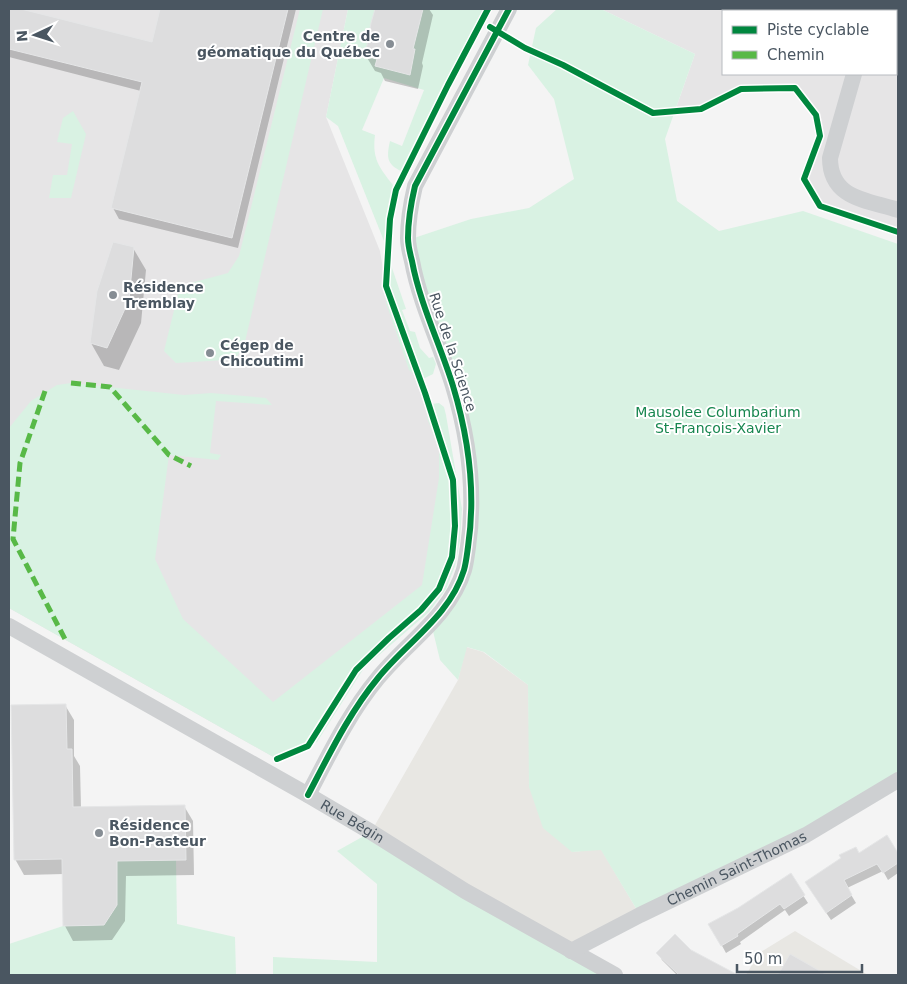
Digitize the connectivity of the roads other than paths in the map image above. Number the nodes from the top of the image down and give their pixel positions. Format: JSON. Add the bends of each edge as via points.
{"nodes":[{"id":1,"x":509,"y":9,"type":"edge"},
{"id":2,"x":854,"y":75,"type":"edge"},
{"id":3,"x":898,"y":210,"type":"edge"},
{"id":4,"x":9,"y":626,"type":"edge"},
{"id":5,"x":898,"y":780,"type":"edge"},
{"id":6,"x":308,"y":795,"type":"junction"},
{"id":7,"x":571,"y":951,"type":"junction"},
{"id":8,"x":615,"y":975,"type":"edge"}],
"edges":[{"from":1,"to":6,"type":"street","name":"Rue de la Science","via":[[415,186],[410,211],[408,240],[414,274],[453,385],[466,437],[471,528],[464,570],[451,599],[378,677],[350,717]]},
{"from":2,"to":3,"type":"street","via":[[830,158],[833,179],[849,195]]},
{"from":4,"to":6,"type":"street","name":"Rue Bégin"},
{"from":5,"to":7,"type":"street","name":"Chemin Saint-Thomas","via":[[806,835]]},
{"from":6,"to":7,"type":"street","name":"Rue Bégin"},
{"from":7,"to":8,"type":"street","name":"Rue Bégin"}]}
